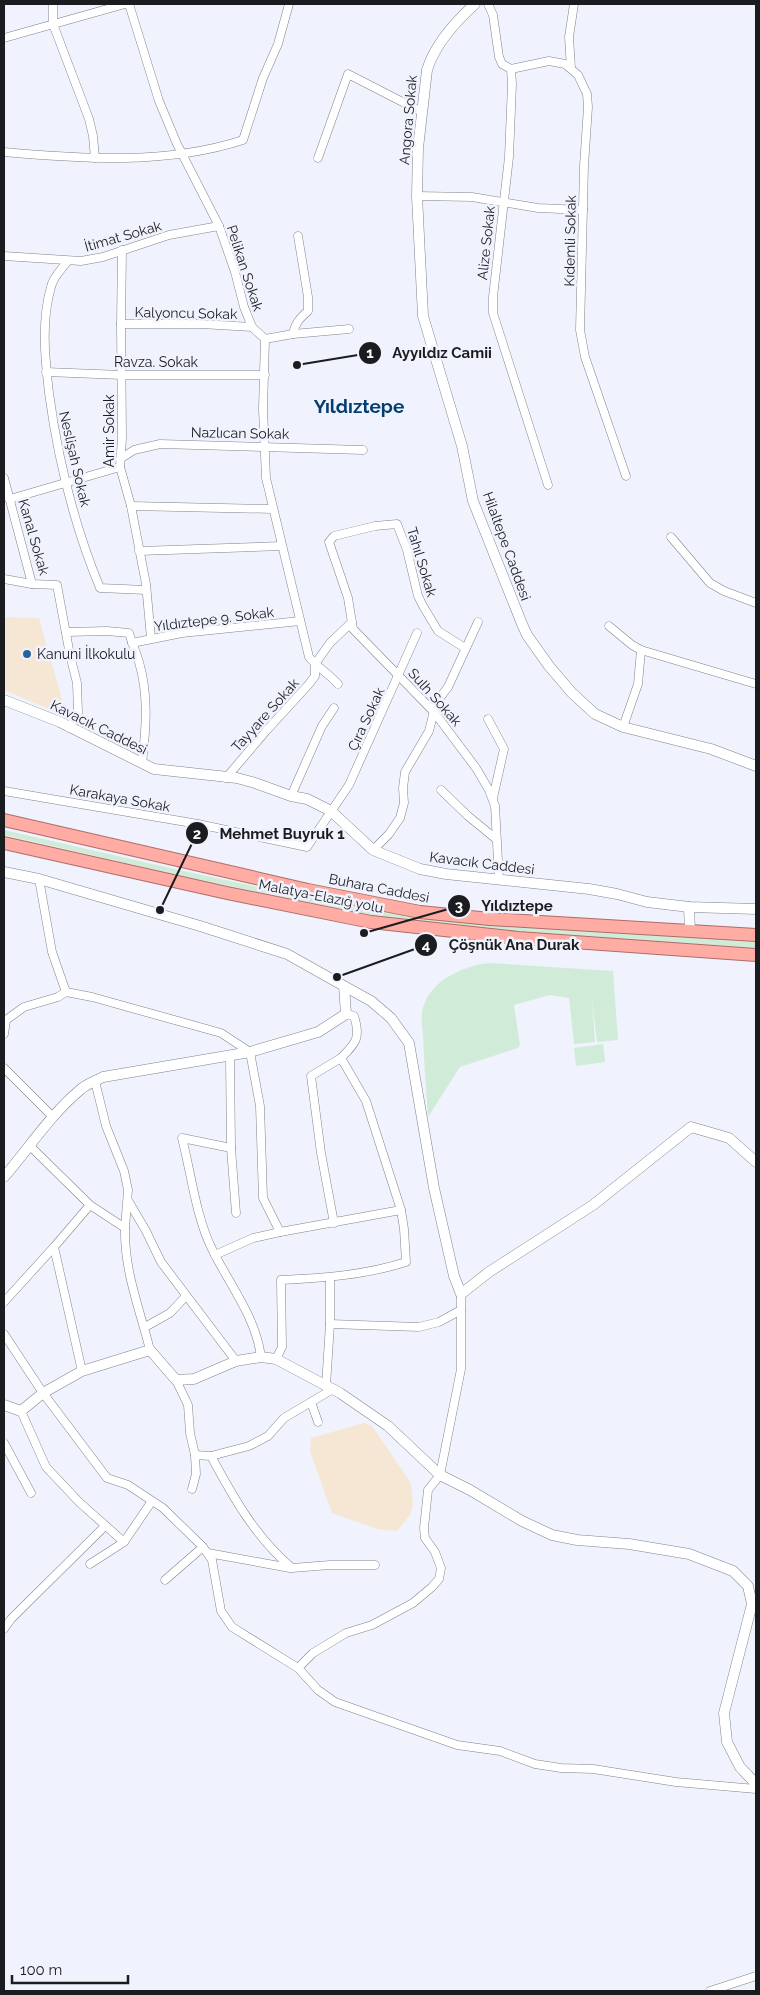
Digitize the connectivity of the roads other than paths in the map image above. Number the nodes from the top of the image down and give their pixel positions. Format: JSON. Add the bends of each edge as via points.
{"nodes":[{"id":1,"x":53,"y":4,"type":"edge"},
{"id":2,"x":127,"y":4,"type":"edge"},
{"id":3,"x":289,"y":4,"type":"edge"},
{"id":4,"x":475,"y":4,"type":"edge"},
{"id":5,"x":488,"y":4,"type":"edge"},
{"id":6,"x":574,"y":4,"type":"edge"},
{"id":7,"x":53,"y":24,"type":"junction"},
{"id":8,"x":4,"y":38,"type":"edge"},
{"id":9,"x":571,"y":68,"type":"junction"},
{"id":10,"x":511,"y":69,"type":"junction"},
{"id":11,"x":422,"y":112,"type":"junction"},
{"id":12,"x":4,"y":152,"type":"edge"},
{"id":13,"x":182,"y":153,"type":"junction"},
{"id":14,"x":95,"y":158,"type":"junction"},
{"id":15,"x":318,"y":158,"type":"dead end"},
{"id":16,"x":416,"y":196,"type":"junction"},
{"id":17,"x":503,"y":201,"type":"junction"},
{"id":18,"x":583,"y":210,"type":"junction"},
{"id":19,"x":219,"y":226,"type":"junction"},
{"id":20,"x":298,"y":236,"type":"dead end"},
{"id":21,"x":122,"y":250,"type":"junction"},
{"id":22,"x":4,"y":256,"type":"edge"},
{"id":23,"x":67,"y":262,"type":"junction"},
{"id":24,"x":120,"y":324,"type":"junction"},
{"id":25,"x":252,"y":327,"type":"junction"},
{"id":26,"x":349,"y":329,"type":"dead end"},
{"id":27,"x":293,"y":334,"type":"junction"},
{"id":28,"x":264,"y":339,"type":"junction"},
{"id":29,"x":46,"y":372,"type":"junction"},
{"id":30,"x":122,"y":375,"type":"junction"},
{"id":31,"x":265,"y":375,"type":"junction"},
{"id":32,"x":264,"y":446,"type":"junction"},
{"id":33,"x":363,"y":450,"type":"dead end"},
{"id":34,"x":120,"y":463,"type":"junction"},
{"id":35,"x":626,"y":476,"type":"dead end"},
{"id":36,"x":4,"y":478,"type":"edge"},
{"id":37,"x":65,"y":484,"type":"junction"},
{"id":38,"x":548,"y":484,"type":"dead end"},
{"id":39,"x":7,"y":497,"type":"edge"},
{"id":40,"x":131,"y":506,"type":"junction"},
{"id":41,"x":272,"y":509,"type":"junction"},
{"id":42,"x":671,"y":537,"type":"dead end"},
{"id":43,"x":329,"y":542,"type":"joint"},
{"id":44,"x":281,"y":546,"type":"junction"},
{"id":45,"x":139,"y":551,"type":"junction"},
{"id":46,"x":4,"y":579,"type":"edge"},
{"id":47,"x":32,"y":584,"type":"junction"},
{"id":48,"x":146,"y":590,"type":"junction"},
{"id":49,"x":756,"y":603,"type":"edge"},
{"id":50,"x":300,"y":621,"type":"junction"},
{"id":51,"x":352,"y":622,"type":"junction"},
{"id":52,"x":478,"y":622,"type":"dead end"},
{"id":53,"x":609,"y":626,"type":"dead end"},
{"id":54,"x":66,"y":632,"type":"junction"},
{"id":55,"x":417,"y":633,"type":"dead end"},
{"id":56,"x":151,"y":638,"type":"junction"},
{"id":57,"x":132,"y":643,"type":"junction"},
{"id":58,"x":465,"y":648,"type":"junction"},
{"id":59,"x":641,"y":650,"type":"junction"},
{"id":60,"x":314,"y":664,"type":"junction"},
{"id":61,"x":399,"y":675,"type":"junction"},
{"id":62,"x":338,"y":684,"type":"dead end"},
{"id":63,"x":756,"y":684,"type":"edge"},
{"id":64,"x":4,"y":700,"type":"edge"},
{"id":65,"x":334,"y":708,"type":"dead end"},
{"id":66,"x":434,"y":712,"type":"junction"},
{"id":67,"x":488,"y":719,"type":"dead end"},
{"id":68,"x":624,"y":727,"type":"junction"},
{"id":69,"x":69,"y":728,"type":"junction"},
{"id":70,"x":142,"y":763,"type":"junction"},
{"id":71,"x":756,"y":766,"type":"edge"},
{"id":72,"x":226,"y":778,"type":"junction"},
{"id":73,"x":441,"y":790,"type":"dead end"},
{"id":74,"x":4,"y":791,"type":"edge"},
{"id":75,"x":291,"y":796,"type":"junction"},
{"id":76,"x":493,"y":798,"type":"junction"},
{"id":77,"x":331,"y":811,"type":"junction"},
{"id":78,"x":4,"y":820,"type":"edge"},
{"id":79,"x":496,"y":839,"type":"junction"},
{"id":80,"x":4,"y":843,"type":"edge"},
{"id":81,"x":373,"y":850,"type":"junction"},
{"id":82,"x":4,"y":872,"type":"edge"},
{"id":83,"x":39,"y":879,"type":"junction"},
{"id":84,"x":499,"y":879,"type":"junction"},
{"id":85,"x":689,"y":907,"type":"junction"},
{"id":86,"x":756,"y":909,"type":"edge"},
{"id":87,"x":690,"y":931,"type":"junction"},
{"id":88,"x":756,"y":935,"type":"edge"},
{"id":89,"x":756,"y":955,"type":"edge"},
{"id":90,"x":344,"y":986,"type":"junction"},
{"id":91,"x":66,"y":992,"type":"junction"},
{"id":92,"x":346,"y":1014,"type":"junction"},
{"id":93,"x":5,"y":1018,"type":"edge"},
{"id":94,"x":4,"y":1034,"type":"edge"},
{"id":95,"x":250,"y":1052,"type":"junction"},
{"id":96,"x":230,"y":1056,"type":"junction"},
{"id":97,"x":341,"y":1058,"type":"junction"},
{"id":98,"x":4,"y":1068,"type":"edge"},
{"id":99,"x":95,"y":1081,"type":"junction"},
{"id":100,"x":54,"y":1117,"type":"junction"},
{"id":101,"x":30,"y":1146,"type":"junction"},
{"id":102,"x":231,"y":1148,"type":"junction"},
{"id":103,"x":756,"y":1162,"type":"edge"},
{"id":104,"x":4,"y":1177,"type":"edge"},
{"id":105,"x":129,"y":1202,"type":"junction"},
{"id":106,"x":90,"y":1205,"type":"junction"},
{"id":107,"x":401,"y":1210,"type":"junction"},
{"id":108,"x":236,"y":1213,"type":"dead end"},
{"id":109,"x":334,"y":1222,"type":"junction"},
{"id":110,"x":125,"y":1228,"type":"junction"},
{"id":111,"x":280,"y":1232,"type":"junction"},
{"id":112,"x":54,"y":1247,"type":"junction"},
{"id":113,"x":215,"y":1255,"type":"junction"},
{"id":114,"x":330,"y":1278,"type":"junction"},
{"id":115,"x":461,"y":1294,"type":"junction"},
{"id":116,"x":186,"y":1296,"type":"junction"},
{"id":117,"x":4,"y":1302,"type":"edge"},
{"id":118,"x":461,"y":1310,"type":"junction"},
{"id":119,"x":330,"y":1324,"type":"junction"},
{"id":120,"x":144,"y":1327,"type":"junction"},
{"id":121,"x":4,"y":1334,"type":"edge"},
{"id":122,"x":150,"y":1350,"type":"junction"},
{"id":123,"x":261,"y":1357,"type":"junction"},
{"id":124,"x":276,"y":1359,"type":"junction"},
{"id":125,"x":236,"y":1362,"type":"junction"},
{"id":126,"x":82,"y":1371,"type":"junction"},
{"id":127,"x":176,"y":1380,"type":"junction"},
{"id":128,"x":330,"y":1388,"type":"junction"},
{"id":129,"x":43,"y":1393,"type":"junction"},
{"id":130,"x":311,"y":1402,"type":"junction"},
{"id":131,"x":4,"y":1405,"type":"edge"},
{"id":132,"x":21,"y":1411,"type":"junction"},
{"id":133,"x":318,"y":1422,"type":"dead end"},
{"id":134,"x":4,"y":1443,"type":"edge"},
{"id":135,"x":195,"y":1455,"type":"junction"},
{"id":136,"x":211,"y":1456,"type":"junction"},
{"id":137,"x":440,"y":1475,"type":"junction"},
{"id":138,"x":192,"y":1490,"type":"dead end"},
{"id":139,"x":31,"y":1493,"type":"dead end"},
{"id":140,"x":152,"y":1501,"type":"junction"},
{"id":141,"x":105,"y":1526,"type":"junction"},
{"id":142,"x":124,"y":1542,"type":"junction"},
{"id":143,"x":206,"y":1550,"type":"junction"},
{"id":144,"x":90,"y":1564,"type":"dead end"},
{"id":145,"x":375,"y":1565,"type":"dead end"},
{"id":146,"x":292,"y":1568,"type":"junction"},
{"id":147,"x":165,"y":1580,"type":"dead end"},
{"id":148,"x":753,"y":1591,"type":"edge"},
{"id":149,"x":4,"y":1629,"type":"edge"},
{"id":150,"x":298,"y":1668,"type":"junction"},
{"id":151,"x":756,"y":1784,"type":"edge"},
{"id":152,"x":756,"y":1789,"type":"edge"},
{"id":153,"x":756,"y":1976,"type":"edge"},
{"id":154,"x":710,"y":1991,"type":"edge"}],
"edges":[{"from":1,"to":7,"type":"street"},
{"from":2,"to":7,"type":"street"},
{"from":2,"to":13,"type":"street","name":"Pelikan Sokak","via":[[159,101]]},
{"from":3,"to":13,"type":"street","via":[[243,140]]},
{"from":4,"to":11,"type":"street","name":"Angora Sokak","via":[[454,25],[430,59]]},
{"from":5,"to":10,"type":"street","via":[[493,15],[499,57],[502,64]]},
{"from":6,"to":9,"type":"street","via":[[569,37]]},
{"from":7,"to":8,"type":"street"},
{"from":7,"to":14,"type":"street","via":[[88,119]]},
{"from":9,"to":10,"type":"street","via":[[550,61]]},
{"from":9,"to":18,"type":"street","name":"Kıdemli Sokak","via":[[584,84],[588,107]]},
{"from":10,"to":17,"type":"street","name":"Alize Sokak","via":[[509,157]]},
{"from":11,"to":15,"type":"street","via":[[348,74]]},
{"from":11,"to":16,"type":"street","name":"Angora Sokak"},
{"from":12,"to":14,"type":"street"},
{"from":13,"to":14,"type":"street","via":[[132,159]]},
{"from":13,"to":19,"type":"street","name":"Pelikan Sokak"},
{"from":16,"to":17,"type":"street"},
{"from":16,"to":68,"type":"street","name":"Hilaltepe Caddesi","via":[[423,316],[462,446],[473,501],[534,647],[572,693],[595,714]]},
{"from":17,"to":18,"type":"street","via":[[538,208]]},
{"from":17,"to":38,"type":"street","name":"Alize Sokak","via":[[493,313]]},
{"from":18,"to":35,"type":"street","name":"Kıdemli Sokak","via":[[580,330],[584,357]]},
{"from":19,"to":21,"type":"street","name":"İtimat Sokak","via":[[169,235]]},
{"from":19,"to":25,"type":"street","name":"Pelikan Sokak"},
{"from":20,"to":27,"type":"street","via":[[308,311],[295,326]]},
{"from":21,"to":23,"type":"street","name":"İtimat Sokak","via":[[88,260]]},
{"from":21,"to":24,"type":"street","name":"Amir Sokak"},
{"from":22,"to":23,"type":"street","name":"İtimat Sokak"},
{"from":23,"to":29,"type":"street","name":"Neslişah Sokak","via":[[51,286]]},
{"from":24,"to":25,"type":"street","name":"Kalyoncu Sokak"},
{"from":24,"to":30,"type":"street","name":"Amir Sokak"},
{"from":25,"to":28,"type":"street","name":"Pelikan Sokak"},
{"from":26,"to":27,"type":"street"},
{"from":27,"to":28,"type":"street"},
{"from":28,"to":31,"type":"street"},
{"from":29,"to":30,"type":"street","name":"Ravza. Sokak"},
{"from":29,"to":37,"type":"street","name":"Neslişah Sokak"},
{"from":30,"to":31,"type":"street","name":"Ravza. Sokak"},
{"from":30,"to":34,"type":"street","name":"Amir Sokak"},
{"from":31,"to":32,"type":"street"},
{"from":32,"to":33,"type":"street","name":"Nazlıcan Sokak"},
{"from":32,"to":34,"type":"street","name":"Nazlıcan Sokak","via":[[160,444],[134,450]]},
{"from":32,"to":41,"type":"street"},
{"from":34,"to":37,"type":"street","name":"Nazlıcan Sokak"},
{"from":34,"to":40,"type":"street","name":"Amir Sokak"},
{"from":36,"to":39,"type":"street","name":"Kanal Sokak"},
{"from":37,"to":39,"type":"street","name":"Nazlıcan Sokak"},
{"from":37,"to":48,"type":"street","name":"Neslişah Sokak","via":[[100,588]]},
{"from":39,"to":47,"type":"street","name":"Kanal Sokak"},
{"from":40,"to":41,"type":"street"},
{"from":40,"to":45,"type":"street","name":"Amir Sokak"},
{"from":41,"to":44,"type":"street"},
{"from":42,"to":49,"type":"street","via":[[710,583]]},
{"from":43,"to":51,"type":"street","name":"Sulh Sokak","via":[[348,598]]},
{"from":43,"to":58,"type":"street","name":"Tahıl Sokak","via":[[334,536],[397,524],[422,606],[438,631]]},
{"from":44,"to":45,"type":"street"},
{"from":44,"to":50,"type":"street"},
{"from":45,"to":48,"type":"street","name":"Amir Sokak"},
{"from":46,"to":47,"type":"street"},
{"from":47,"to":54,"type":"street","name":"Kanal Sokak","via":[[57,585]]},
{"from":48,"to":56,"type":"street","name":"Amir Sokak"},
{"from":50,"to":56,"type":"street","name":"Yıldıztepe 9. Sokak"},
{"from":50,"to":60,"type":"street","via":[[309,657]]},
{"from":51,"to":60,"type":"street","name":"Tayyare Sokak"},
{"from":51,"to":61,"type":"street","name":"Sulh Sokak","via":[[353,629]]},
{"from":52,"to":58,"type":"street"},
{"from":53,"to":59,"type":"street"},
{"from":54,"to":57,"type":"street","via":[[129,633]]},
{"from":54,"to":69,"type":"street","name":"Kanal Sokak","via":[[77,683],[78,713]]},
{"from":55,"to":61,"type":"street","name":"Çıra Sokak"},
{"from":56,"to":57,"type":"street","name":"Yıldıztepe 9. Sokak"},
{"from":57,"to":70,"type":"street","via":[[146,696]]},
{"from":58,"to":66,"type":"street"},
{"from":59,"to":63,"type":"street"},
{"from":59,"to":68,"type":"street","via":[[638,684]]},
{"from":60,"to":62,"type":"street"},
{"from":60,"to":72,"type":"street","name":"Tayyare Sokak","via":[[315,676],[309,684]]},
{"from":61,"to":66,"type":"street","name":"Sulh Sokak"},
{"from":61,"to":77,"type":"street","name":"Çıra Sokak","via":[[349,785]]},
{"from":64,"to":69,"type":"street","name":"Kavacık Caddesi"},
{"from":65,"to":75,"type":"street","via":[[322,726]]},
{"from":66,"to":76,"type":"street","name":"Sulh Sokak","via":[[476,768]]},
{"from":66,"to":81,"type":"street","via":[[428,731],[405,772],[400,818]]},
{"from":67,"to":76,"type":"street","via":[[504,749]]},
{"from":68,"to":71,"type":"street","name":"Hilaltepe Caddesi","via":[[711,749]]},
{"from":69,"to":70,"type":"street","name":"Kavacık Caddesi"},
{"from":70,"to":72,"type":"street","name":"Kavacık Caddesi","via":[[154,769]]},
{"from":72,"to":75,"type":"street","name":"Kavacık Caddesi","via":[[255,783]]},
{"from":73,"to":79,"type":"street"},
{"from":74,"to":77,"type":"street","name":"Karakaya Sokak","via":[[198,824],[307,847]]},
{"from":75,"to":77,"type":"street","name":"Kavacık Caddesi","via":[[307,799]]},
{"from":76,"to":79,"type":"street","name":"Sulh Sokak"},
{"from":77,"to":81,"type":"street","name":"Kavacık Caddesi"},
{"from":78,"to":87,"type":"highway","name":"Buhara Caddesi","via":[[280,884],[420,912]]},
{"from":79,"to":84,"type":"street","name":"Sulh Sokak"},
{"from":80,"to":89,"type":"highway","name":"Malatya-Elazığ yolu","via":[[227,894],[371,922],[518,938]]},
{"from":81,"to":84,"type":"street","name":"Kavacık Caddesi","via":[[446,874]]},
{"from":82,"to":83,"type":"street"},
{"from":83,"to":90,"type":"street","via":[[287,954]]},
{"from":83,"to":91,"type":"street","via":[[52,952]]},
{"from":84,"to":85,"type":"street","name":"Kavacık Caddesi","via":[[608,892],[647,902]]},
{"from":85,"to":86,"type":"street","name":"Kavacık Caddesi"},
{"from":85,"to":87,"type":"street"},
{"from":87,"to":88,"type":"highway","name":"Buhara Caddesi"},
{"from":90,"to":92,"type":"street"},
{"from":90,"to":115,"type":"street","via":[[371,1001],[391,1018],[409,1043],[434,1188]]},
{"from":91,"to":93,"type":"street","via":[[24,1007]]},
{"from":91,"to":95,"type":"street","via":[[221,1033]]},
{"from":92,"to":95,"type":"street","via":[[318,1032]]},
{"from":92,"to":97,"type":"street","via":[[354,1016],[358,1031],[354,1045]]},
{"from":93,"to":94,"type":"street"},
{"from":95,"to":96,"type":"street"},
{"from":95,"to":111,"type":"street","via":[[260,1106],[263,1198]]},
{"from":96,"to":99,"type":"street","via":[[151,1068]]},
{"from":96,"to":102,"type":"street"},
{"from":97,"to":107,"type":"street","via":[[366,1100]]},
{"from":97,"to":109,"type":"street","via":[[311,1076],[320,1154]]},
{"from":98,"to":100,"type":"street"},
{"from":99,"to":100,"type":"street","via":[[81,1088]]},
{"from":99,"to":105,"type":"street","via":[[106,1126],[124,1171]]},
{"from":100,"to":101,"type":"street"},
{"from":101,"to":104,"type":"street"},
{"from":101,"to":106,"type":"street"},
{"from":102,"to":108,"type":"street"},
{"from":102,"to":113,"type":"street","via":[[182,1138],[202,1221]]},
{"from":103,"to":115,"type":"street","via":[[729,1138],[692,1127],[593,1205],[489,1272]]},
{"from":105,"to":110,"type":"street"},
{"from":105,"to":116,"type":"street","via":[[161,1262]]},
{"from":106,"to":110,"type":"street"},
{"from":106,"to":112,"type":"street"},
{"from":107,"to":109,"type":"street"},
{"from":107,"to":114,"type":"street","via":[[406,1262]]},
{"from":109,"to":111,"type":"street"},
{"from":110,"to":120,"type":"street","via":[[130,1281]]},
{"from":111,"to":113,"type":"street","via":[[254,1238]]},
{"from":112,"to":117,"type":"street"},
{"from":112,"to":126,"type":"street"},
{"from":113,"to":123,"type":"street","via":[[247,1313]]},
{"from":114,"to":119,"type":"street"},
{"from":114,"to":124,"type":"street","via":[[281,1280],[282,1347]]},
{"from":115,"to":118,"type":"street"},
{"from":116,"to":120,"type":"street","via":[[170,1313]]},
{"from":116,"to":125,"type":"street"},
{"from":118,"to":119,"type":"street","via":[[439,1322],[419,1326]]},
{"from":118,"to":137,"type":"street","via":[[461,1369]]},
{"from":119,"to":128,"type":"street"},
{"from":120,"to":122,"type":"street"},
{"from":121,"to":129,"type":"street"},
{"from":122,"to":126,"type":"street"},
{"from":122,"to":127,"type":"street"},
{"from":123,"to":124,"type":"street"},
{"from":123,"to":125,"type":"street"},
{"from":124,"to":128,"type":"street"},
{"from":125,"to":127,"type":"street","via":[[194,1378]]},
{"from":126,"to":129,"type":"street"},
{"from":127,"to":135,"type":"street","via":[[188,1405]]},
{"from":128,"to":130,"type":"street"},
{"from":128,"to":137,"type":"street","via":[[388,1426]]},
{"from":129,"to":132,"type":"street"},
{"from":129,"to":140,"type":"street","via":[[107,1478],[128,1485]]},
{"from":130,"to":133,"type":"street"},
{"from":130,"to":136,"type":"street","via":[[284,1418],[268,1436],[249,1446]]},
{"from":131,"to":132,"type":"street"},
{"from":132,"to":141,"type":"street","via":[[46,1467]]},
{"from":134,"to":139,"type":"street"},
{"from":135,"to":136,"type":"street"},
{"from":135,"to":138,"type":"street","via":[[196,1474]]},
{"from":136,"to":146,"type":"street","via":[[257,1532]]},
{"from":137,"to":148,"type":"street","via":[[552,1535],[689,1554],[733,1571]]},
{"from":137,"to":150,"type":"street","via":[[428,1490],[424,1528],[425,1538],[441,1568],[439,1579],[413,1603],[372,1625],[346,1633],[313,1653]]},
{"from":140,"to":142,"type":"street"},
{"from":140,"to":143,"type":"street"},
{"from":141,"to":142,"type":"street"},
{"from":141,"to":149,"type":"street"},
{"from":142,"to":144,"type":"street"},
{"from":143,"to":146,"type":"street"},
{"from":143,"to":147,"type":"street"},
{"from":143,"to":150,"type":"street","via":[[212,1560],[222,1611],[232,1627]]},
{"from":145,"to":146,"type":"street"},
{"from":148,"to":151,"type":"street","via":[[724,1713],[727,1742],[740,1767]]},
{"from":150,"to":152,"type":"street","via":[[318,1690],[335,1702],[457,1745],[500,1751],[535,1764],[561,1768]]},
{"from":153,"to":154,"type":"street"}]}
